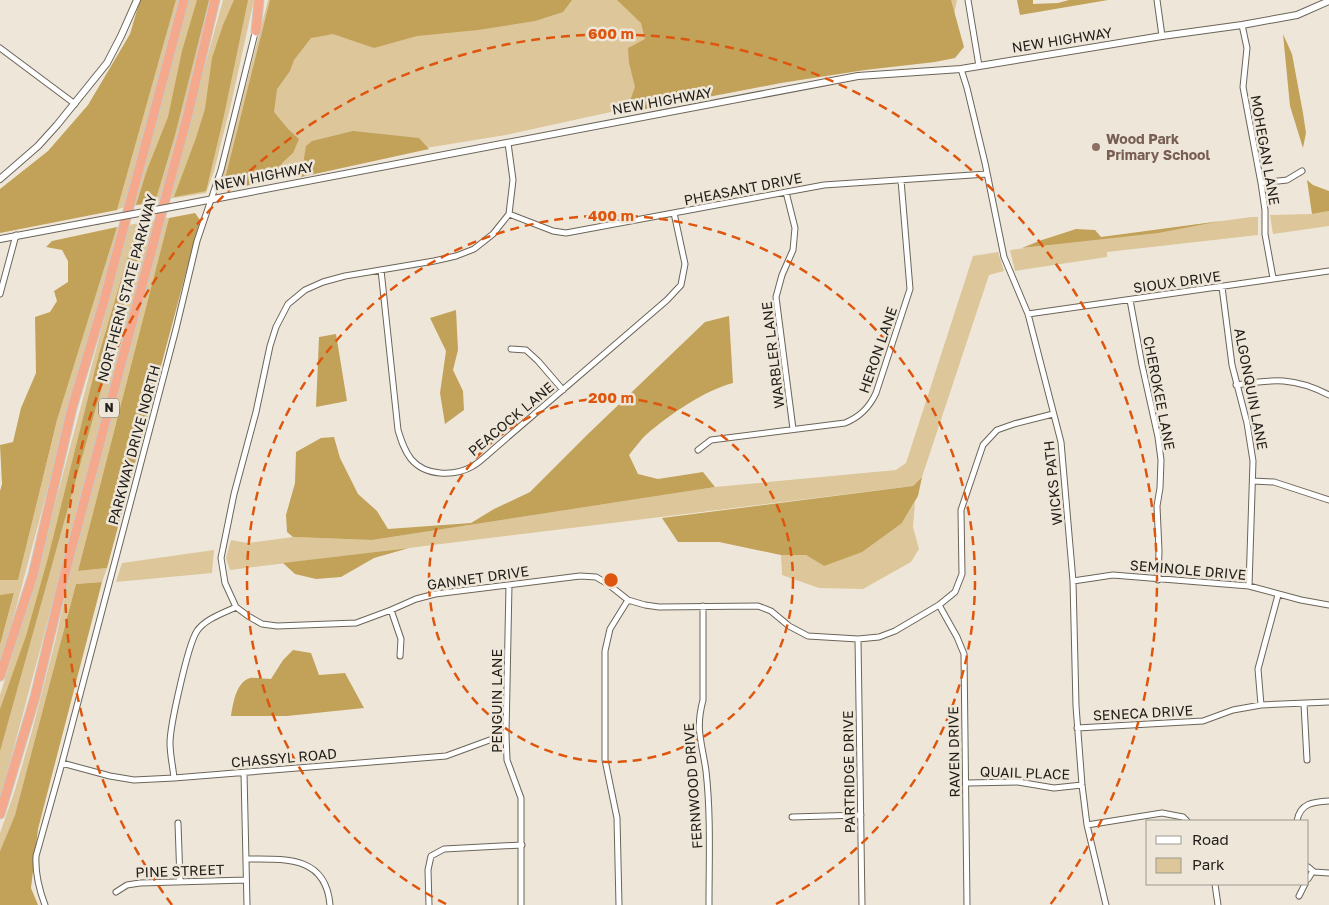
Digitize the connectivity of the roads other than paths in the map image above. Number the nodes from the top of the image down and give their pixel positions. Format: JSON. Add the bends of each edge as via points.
{"nodes":[{"id":1,"x":137,"y":0,"type":"edge"},
{"id":2,"x":184,"y":0,"type":"edge"},
{"id":3,"x":215,"y":0,"type":"edge"},
{"id":4,"x":259,"y":0,"type":"edge"},
{"id":5,"x":264,"y":0,"type":"edge"},
{"id":6,"x":968,"y":0,"type":"edge"},
{"id":7,"x":1157,"y":0,"type":"edge"},
{"id":8,"x":1329,"y":1,"type":"edge"},
{"id":9,"x":1242,"y":25,"type":"junction"},
{"id":10,"x":256,"y":31,"type":"junction"},
{"id":11,"x":1162,"y":36,"type":"junction"},
{"id":12,"x":0,"y":48,"type":"edge"},
{"id":13,"x":979,"y":66,"type":"junction"},
{"id":14,"x":961,"y":69,"type":"junction"},
{"id":15,"x":75,"y":104,"type":"junction"},
{"id":16,"x":508,"y":143,"type":"junction"},
{"id":17,"x":1302,"y":171,"type":"dead end"},
{"id":18,"x":987,"y":174,"type":"junction"},
{"id":19,"x":0,"y":179,"type":"edge"},
{"id":20,"x":901,"y":180,"type":"junction"},
{"id":21,"x":1261,"y":183,"type":"junction"},
{"id":22,"x":786,"y":192,"type":"junction"},
{"id":23,"x":212,"y":199,"type":"junction"},
{"id":24,"x":674,"y":213,"type":"junction"},
{"id":25,"x":509,"y":214,"type":"junction"},
{"id":26,"x":16,"y":235,"type":"junction"},
{"id":27,"x":0,"y":238,"type":"edge"},
{"id":28,"x":381,"y":270,"type":"junction"},
{"id":29,"x":1329,"y":271,"type":"edge"},
{"id":30,"x":1273,"y":278,"type":"junction"},
{"id":31,"x":1222,"y":287,"type":"junction"},
{"id":32,"x":0,"y":294,"type":"edge"},
{"id":33,"x":1130,"y":300,"type":"junction"},
{"id":34,"x":1028,"y":314,"type":"junction"},
{"id":35,"x":510,"y":349,"type":"dead end"},
{"id":36,"x":1236,"y":385,"type":"junction"},
{"id":37,"x":563,"y":390,"type":"junction"},
{"id":38,"x":1329,"y":395,"type":"edge"},
{"id":39,"x":1053,"y":414,"type":"junction"},
{"id":40,"x":793,"y":429,"type":"junction"},
{"id":41,"x":698,"y":450,"type":"dead end"},
{"id":42,"x":1253,"y":481,"type":"junction"},
{"id":43,"x":1329,"y":500,"type":"edge"},
{"id":44,"x":1158,"y":580,"type":"junction"},
{"id":45,"x":1073,"y":582,"type":"junction"},
{"id":46,"x":509,"y":585,"type":"junction"},
{"id":47,"x":1249,"y":586,"type":"junction"},
{"id":48,"x":1278,"y":595,"type":"junction"},
{"id":49,"x":628,"y":600,"type":"junction"},
{"id":50,"x":939,"y":605,"type":"junction"},
{"id":51,"x":1329,"y":605,"type":"edge"},
{"id":52,"x":703,"y":606,"type":"junction"},
{"id":53,"x":236,"y":607,"type":"junction"},
{"id":54,"x":391,"y":610,"type":"junction"},
{"id":55,"x":858,"y":639,"type":"junction"},
{"id":56,"x":400,"y":656,"type":"dead end"},
{"id":57,"x":0,"y":676,"type":"edge"},
{"id":58,"x":1329,"y":702,"type":"edge"},
{"id":59,"x":1304,"y":704,"type":"junction"},
{"id":60,"x":1261,"y":705,"type":"junction"},
{"id":61,"x":1077,"y":728,"type":"junction"},
{"id":62,"x":506,"y":734,"type":"junction"},
{"id":63,"x":1307,"y":760,"type":"dead end"},
{"id":64,"x":62,"y":763,"type":"junction"},
{"id":65,"x":244,"y":773,"type":"junction"},
{"id":66,"x":174,"y":778,"type":"junction"},
{"id":67,"x":967,"y":783,"type":"junction"},
{"id":68,"x":1082,"y":785,"type":"junction"},
{"id":69,"x":1329,"y":801,"type":"edge"},
{"id":70,"x":0,"y":814,"type":"edge"},
{"id":71,"x":861,"y":816,"type":"junction"},
{"id":72,"x":792,"y":817,"type":"dead end"},
{"id":73,"x":1187,"y":820,"type":"edge"},
{"id":74,"x":1297,"y":820,"type":"edge"},
{"id":75,"x":178,"y":823,"type":"dead end"},
{"id":76,"x":1087,"y":825,"type":"junction"},
{"id":77,"x":522,"y":845,"type":"junction"},
{"id":78,"x":246,"y":859,"type":"junction"},
{"id":79,"x":1310,"y":869,"type":"edge"},
{"id":80,"x":1329,"y":872,"type":"edge"},
{"id":81,"x":246,"y":880,"type":"junction"},
{"id":82,"x":180,"y":881,"type":"junction"},
{"id":83,"x":1215,"y":885,"type":"edge"},
{"id":84,"x":1304,"y":885,"type":"edge"},
{"id":85,"x":116,"y":892,"type":"dead end"},
{"id":86,"x":1299,"y":896,"type":"dead end"},
{"id":87,"x":45,"y":905,"type":"edge"},
{"id":88,"x":247,"y":905,"type":"edge"},
{"id":89,"x":330,"y":905,"type":"edge"},
{"id":90,"x":429,"y":905,"type":"edge"},
{"id":91,"x":521,"y":905,"type":"edge"},
{"id":92,"x":619,"y":905,"type":"edge"},
{"id":93,"x":709,"y":905,"type":"edge"},
{"id":94,"x":862,"y":905,"type":"edge"},
{"id":95,"x":967,"y":905,"type":"edge"},
{"id":96,"x":1106,"y":905,"type":"edge"},
{"id":97,"x":1218,"y":905,"type":"edge"}],
"edges":[{"from":1,"to":15,"type":"street","via":[[107,63]]},
{"from":2,"to":57,"type":"highway","name":"NORTHERN STATE PARKWAY","via":[[112,274],[72,408],[32,574]]},
{"from":3,"to":70,"type":"highway","name":"NORTHERN STATE PARKWAY","number":"N","via":[[35,698]]},
{"from":4,"to":10,"type":"highway"},
{"from":5,"to":10,"type":"street","name":"PARKWAY DRIVE NORTH"},
{"from":6,"to":13,"type":"street"},
{"from":7,"to":11,"type":"street"},
{"from":8,"to":9,"type":"street","name":"NEW HIGHWAY","via":[[1297,15]]},
{"from":9,"to":11,"type":"street","name":"NEW HIGHWAY"},
{"from":9,"to":21,"type":"street","name":"MOHEGAN LANE","via":[[1247,48],[1243,87]]},
{"from":10,"to":23,"type":"street","name":"PARKWAY DRIVE NORTH"},
{"from":11,"to":13,"type":"street","name":"NEW HIGHWAY"},
{"from":12,"to":15,"type":"street"},
{"from":13,"to":14,"type":"street","name":"NEW HIGHWAY"},
{"from":14,"to":16,"type":"street","name":"NEW HIGHWAY","via":[[858,76]]},
{"from":14,"to":18,"type":"street","name":"WICKS PATH"},
{"from":15,"to":19,"type":"street","via":[[38,146]]},
{"from":16,"to":23,"type":"street","name":"NEW HIGHWAY"},
{"from":16,"to":25,"type":"street","via":[[513,180]]},
{"from":17,"to":21,"type":"street","via":[[1287,180]]},
{"from":18,"to":20,"type":"street","name":"PHEASANT DRIVE"},
{"from":18,"to":34,"type":"street","name":"WICKS PATH","via":[[1004,257]]},
{"from":20,"to":22,"type":"street","name":"PHEASANT DRIVE","via":[[824,185]]},
{"from":20,"to":40,"type":"street","name":"HERON LANE","via":[[910,289],[876,393],[870,406],[856,419]]},
{"from":21,"to":30,"type":"street","name":"MOHEGAN LANE"},
{"from":22,"to":24,"type":"street","name":"PHEASANT DRIVE"},
{"from":22,"to":40,"type":"street","name":"WARBLER LANE","via":[[795,228],[793,250],[776,297]]},
{"from":23,"to":26,"type":"street","name":"NEW HIGHWAY","bridge":true},
{"from":23,"to":64,"type":"street","name":"PARKWAY DRIVE NORTH","via":[[198,241]]},
{"from":24,"to":25,"type":"street","name":"PHEASANT DRIVE","via":[[566,233],[552,232]]},
{"from":24,"to":37,"type":"street","name":"PEACOCK LANE","via":[[686,264],[681,284],[667,300]]},
{"from":25,"to":28,"type":"street","via":[[493,234],[456,256]]},
{"from":26,"to":27,"type":"street","name":"NEW HIGHWAY"},
{"from":26,"to":32,"type":"street"},
{"from":28,"to":37,"type":"street","name":"PEACOCK LANE","via":[[398,430],[411,459],[424,469],[439,474],[473,466]]},
{"from":28,"to":53,"type":"street","via":[[323,282],[305,290],[288,304],[276,327],[221,558],[225,583]]},
{"from":29,"to":30,"type":"street","name":"SIOUX DRIVE"},
{"from":30,"to":31,"type":"street","name":"SIOUX DRIVE"},
{"from":31,"to":33,"type":"street","name":"SIOUX DRIVE"},
{"from":31,"to":36,"type":"street","name":"ALGONQUIN LANE"},
{"from":33,"to":34,"type":"street","name":"SIOUX DRIVE"},
{"from":33,"to":44,"type":"street","name":"CHEROKEE LANE","via":[[1161,460],[1157,506]]},
{"from":34,"to":39,"type":"street","name":"WICKS PATH"},
{"from":35,"to":37,"type":"street","via":[[526,350]]},
{"from":36,"to":38,"type":"street","via":[[1271,380],[1293,381]]},
{"from":36,"to":42,"type":"street","name":"ALGONQUIN LANE","via":[[1250,441]]},
{"from":39,"to":45,"type":"street","name":"WICKS PATH","via":[[1061,442]]},
{"from":39,"to":50,"type":"street","name":"GANNET DRIVE","via":[[997,430],[982,446],[961,510],[962,574],[955,592]]},
{"from":40,"to":41,"type":"street","name":"HERON LANE","via":[[711,440]]},
{"from":42,"to":43,"type":"street","via":[[1274,482]]},
{"from":42,"to":47,"type":"street","name":"ALGONQUIN LANE"},
{"from":44,"to":45,"type":"street","name":"SEMINOLE DRIVE","via":[[1113,575]]},
{"from":44,"to":47,"type":"street","name":"SEMINOLE DRIVE"},
{"from":45,"to":61,"type":"street","name":"WICKS PATH"},
{"from":46,"to":49,"type":"street","name":"GANNET DRIVE","via":[[596,577]]},
{"from":46,"to":54,"type":"street","name":"GANNET DRIVE","via":[[435,594]]},
{"from":46,"to":62,"type":"street","name":"PENGUIN LANE"},
{"from":47,"to":48,"type":"street","name":"SEMINOLE DRIVE"},
{"from":48,"to":51,"type":"street","name":"SEMINOLE DRIVE"},
{"from":48,"to":60,"type":"street","via":[[1258,669]]},
{"from":49,"to":52,"type":"street","name":"GANNET DRIVE","via":[[659,607]]},
{"from":49,"to":92,"type":"street","via":[[610,629],[605,651],[605,760],[617,818]]},
{"from":50,"to":55,"type":"street","name":"GANNET DRIVE","via":[[895,631]]},
{"from":50,"to":67,"type":"street","name":"RAVEN DRIVE","via":[[964,654]]},
{"from":52,"to":55,"type":"street","name":"GANNET DRIVE","via":[[758,606],[808,636]]},
{"from":52,"to":93,"type":"street","name":"FERNWOOD DRIVE","via":[[703,700],[699,734],[706,771]]},
{"from":53,"to":54,"type":"street","name":"GANNET DRIVE","via":[[262,624],[277,626],[356,622]]},
{"from":53,"to":66,"type":"street","via":[[207,621],[197,630],[189,650],[172,725],[170,743]]},
{"from":54,"to":56,"type":"street","via":[[401,639]]},
{"from":55,"to":71,"type":"street","name":"PARTRIDGE DRIVE"},
{"from":58,"to":59,"type":"street","name":"SENECA DRIVE"},
{"from":59,"to":60,"type":"street","name":"SENECA DRIVE"},
{"from":59,"to":63,"type":"street"},
{"from":60,"to":61,"type":"street","name":"SENECA DRIVE","via":[[1233,710],[1203,721]]},
{"from":61,"to":68,"type":"street","name":"WICKS PATH"},
{"from":62,"to":65,"type":"street","name":"CHASSYL ROAD","via":[[446,756]]},
{"from":62,"to":77,"type":"street","name":"PENGUIN LANE","via":[[508,760],[521,798]]},
{"from":64,"to":66,"type":"street","name":"CHASSYL ROAD","via":[[134,780]]},
{"from":64,"to":87,"type":"street","name":"PARKWAY DRIVE NORTH","via":[[36,856],[37,882]]},
{"from":65,"to":66,"type":"street","name":"CHASSYL ROAD"},
{"from":65,"to":78,"type":"street"},
{"from":67,"to":68,"type":"street","name":"QUAIL PLACE","via":[[1018,782],[1054,788]]},
{"from":67,"to":95,"type":"street","name":"RAVEN DRIVE"},
{"from":68,"to":76,"type":"street","name":"WICKS PATH"},
{"from":69,"to":74,"type":"street","via":[[1307,804]]},
{"from":71,"to":72,"type":"street"},
{"from":71,"to":94,"type":"street","name":"PARTRIDGE DRIVE"},
{"from":73,"to":76,"type":"street","via":[[1162,813]]},
{"from":75,"to":82,"type":"street"},
{"from":76,"to":96,"type":"street","name":"WICKS PATH"},
{"from":77,"to":90,"type":"street","via":[[444,849],[432,856],[428,870]]},
{"from":77,"to":91,"type":"street","name":"PENGUIN LANE"},
{"from":78,"to":81,"type":"street"},
{"from":78,"to":89,"type":"street","via":[[283,859],[312,868],[324,882]]},
{"from":79,"to":80,"type":"street"},
{"from":81,"to":82,"type":"street","name":"PINE STREET"},
{"from":81,"to":88,"type":"street"},
{"from":82,"to":85,"type":"street","name":"PINE STREET","via":[[127,885]]},
{"from":83,"to":97,"type":"street"},
{"from":84,"to":86,"type":"street"}]}
